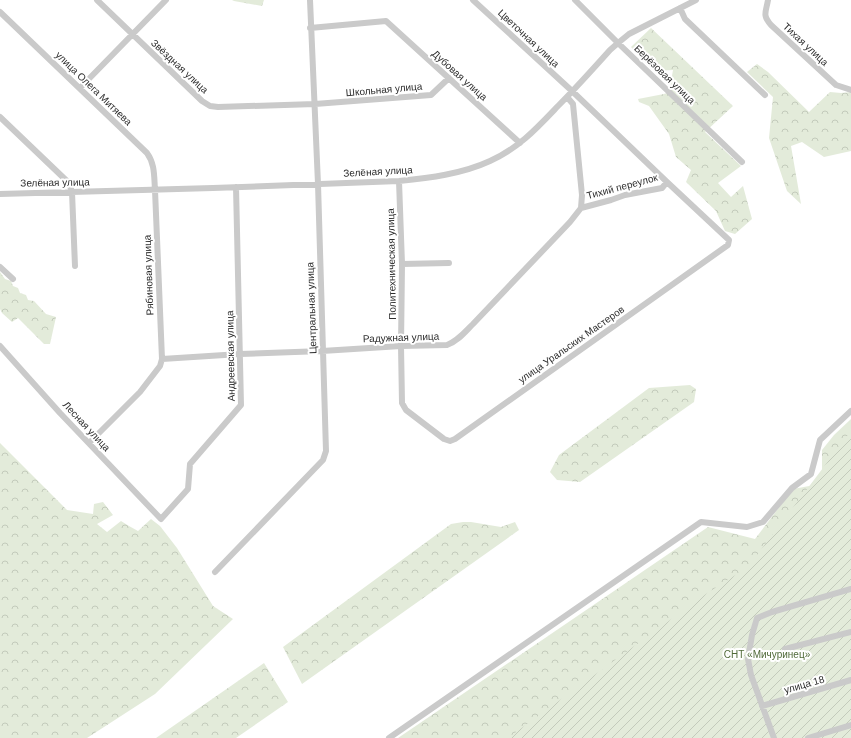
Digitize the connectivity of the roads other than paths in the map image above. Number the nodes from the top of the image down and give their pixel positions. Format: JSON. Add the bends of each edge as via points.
{"nodes":[{"id":1,"x":97,"y":0,"type":"edge"},
{"id":2,"x":166,"y":0,"type":"edge"},
{"id":3,"x":310,"y":0,"type":"edge"},
{"id":4,"x":473,"y":0,"type":"edge"},
{"id":5,"x":575,"y":0,"type":"edge"},
{"id":6,"x":696,"y":0,"type":"edge"},
{"id":7,"x":768,"y":0,"type":"edge"},
{"id":8,"x":680,"y":8,"type":"junction"},
{"id":9,"x":0,"y":12,"type":"edge"},
{"id":10,"x":310,"y":28,"type":"junction"},
{"id":11,"x":132,"y":34,"type":"junction"},
{"id":12,"x":618,"y":43,"type":"junction"},
{"id":13,"x":449,"y":78,"type":"junction"},
{"id":14,"x":80,"y":88,"type":"junction"},
{"id":15,"x":851,"y":90,"type":"edge"},
{"id":16,"x":572,"y":91,"type":"junction"},
{"id":17,"x":765,"y":95,"type":"dead end"},
{"id":18,"x":567,"y":97,"type":"junction"},
{"id":19,"x":314,"y":104,"type":"junction"},
{"id":20,"x":0,"y":117,"type":"edge"},
{"id":21,"x":520,"y":143,"type":"junction"},
{"id":22,"x":742,"y":162,"type":"dead end"},
{"id":23,"x":399,"y":181,"type":"junction"},
{"id":24,"x":667,"y":182,"type":"junction"},
{"id":25,"x":318,"y":184,"type":"junction"},
{"id":26,"x":236,"y":187,"type":"junction"},
{"id":27,"x":155,"y":190,"type":"junction"},
{"id":28,"x":72,"y":192,"type":"junction"},
{"id":29,"x":0,"y":194,"type":"edge"},
{"id":30,"x":581,"y":208,"type":"junction"},
{"id":31,"x":450,"y":263,"type":"dead end"},
{"id":32,"x":402,"y":264,"type":"junction"},
{"id":33,"x":76,"y":266,"type":"dead end"},
{"id":34,"x":0,"y":267,"type":"edge"},
{"id":35,"x":13,"y":279,"type":"dead end"},
{"id":36,"x":0,"y":346,"type":"edge"},
{"id":37,"x":401,"y":346,"type":"junction"},
{"id":38,"x":322,"y":350,"type":"junction"},
{"id":39,"x":240,"y":354,"type":"junction"},
{"id":40,"x":162,"y":359,"type":"junction"},
{"id":41,"x":851,"y":411,"type":"edge"},
{"id":42,"x":89,"y":443,"type":"junction"},
{"id":43,"x":161,"y":519,"type":"joint"},
{"id":44,"x":215,"y":572,"type":"dead end"},
{"id":45,"x":851,"y":589,"type":"edge"},
{"id":46,"x":851,"y":632,"type":"edge"},
{"id":47,"x":785,"y":649,"type":"dead end"},
{"id":48,"x":851,"y":680,"type":"edge"},
{"id":49,"x":762,"y":706,"type":"junction"},
{"id":50,"x":851,"y":725,"type":"edge"},
{"id":51,"x":389,"y":738,"type":"edge"},
{"id":52,"x":774,"y":738,"type":"edge"},
{"id":53,"x":808,"y":738,"type":"edge"}],
"edges":[{"from":1,"to":11,"type":"street","name":"Звёздная улица"},
{"from":2,"to":11,"type":"street"},
{"from":3,"to":10,"type":"street","name":"Центральная улица"},
{"from":4,"to":16,"type":"street","name":"Цветочная улица"},
{"from":5,"to":12,"type":"street","name":"Берёзовая улица"},
{"from":6,"to":8,"type":"street","name":"Зелёная улица"},
{"from":7,"to":15,"type":"street","name":"Тихая улица","via":[[765,13],[771,25],[836,86]]},
{"from":8,"to":12,"type":"street","name":"Зелёная улица","via":[[629,34]]},
{"from":8,"to":17,"type":"street","via":[[685,19]]},
{"from":9,"to":14,"type":"street","name":"улица Олега Митяева"},
{"from":10,"to":13,"type":"street","name":"Дубовая улица","via":[[386,21]]},
{"from":10,"to":19,"type":"street","name":"Центральная улица"},
{"from":11,"to":14,"type":"street"},
{"from":11,"to":19,"type":"street","name":"Звёздная улица","via":[[210,106]]},
{"from":12,"to":16,"type":"street","name":"Зелёная улица"},
{"from":12,"to":22,"type":"street","name":"Берёзовая улица"},
{"from":13,"to":19,"type":"street","name":"Школьная улица","via":[[431,95]]},
{"from":13,"to":21,"type":"street","name":"Дубовая улица"},
{"from":14,"to":27,"type":"street","name":"улица Олега Митяева","via":[[147,152],[153,165]]},
{"from":16,"to":18,"type":"street","name":"Зелёная улица"},
{"from":16,"to":24,"type":"street","name":"Цветочная улица"},
{"from":18,"to":21,"type":"street","name":"Зелёная улица"},
{"from":18,"to":30,"type":"street","via":[[573,104],[582,194]]},
{"from":19,"to":25,"type":"street","name":"Центральная улица"},
{"from":20,"to":28,"type":"street","via":[[69,184]]},
{"from":21,"to":23,"type":"street","name":"Зелёная улица","via":[[506,153],[473,167],[453,173]]},
{"from":23,"to":25,"type":"street","name":"Зелёная улица"},
{"from":23,"to":32,"type":"street","name":"Политехническая улица"},
{"from":24,"to":30,"type":"street","name":"Тихий переулок","via":[[662,188],[625,195]]},
{"from":24,"to":37,"type":"street","name":"улица Уральских Мастеров","via":[[729,240],[728,245],[455,439],[444,440],[406,410],[402,403]]},
{"from":25,"to":26,"type":"street","name":"Зелёная улица"},
{"from":25,"to":38,"type":"street","name":"Центральная улица"},
{"from":26,"to":27,"type":"street","name":"Зелёная улица"},
{"from":26,"to":39,"type":"street","name":"Андреевская улица"},
{"from":27,"to":28,"type":"street","name":"Зелёная улица"},
{"from":27,"to":40,"type":"street","name":"Рябиновая улица"},
{"from":28,"to":29,"type":"street","name":"Зелёная улица"},
{"from":28,"to":33,"type":"street"},
{"from":30,"to":37,"type":"street","name":"Радужная улица","via":[[461,337],[447,344]]},
{"from":31,"to":32,"type":"street"},
{"from":32,"to":37,"type":"street","name":"Политехническая улица"},
{"from":34,"to":35,"type":"street"},
{"from":36,"to":42,"type":"street","name":"Лесная улица"},
{"from":37,"to":38,"type":"street","name":"Радужная улица"},
{"from":38,"to":39,"type":"street","name":"Радужная улица"},
{"from":38,"to":44,"type":"street","name":"Центральная улица","via":[[326,451],[323,460]]},
{"from":39,"to":40,"type":"street","name":"Радужная улица"},
{"from":39,"to":43,"type":"street","name":"Андреевская улица","via":[[241,405],[190,464],[188,489]]},
{"from":40,"to":42,"type":"street","via":[[160,366],[140,392]]},
{"from":41,"to":51,"type":"street","via":[[820,440],[811,474],[792,488],[763,522],[747,527],[701,522]]},
{"from":42,"to":43,"type":"street","name":"Лесная улица"},
{"from":45,"to":49,"type":"street","via":[[757,618],[748,658]]},
{"from":46,"to":47,"type":"street"},
{"from":48,"to":49,"type":"street","name":"улица 18"},
{"from":49,"to":52,"type":"street"},
{"from":50,"to":53,"type":"street"}]}
